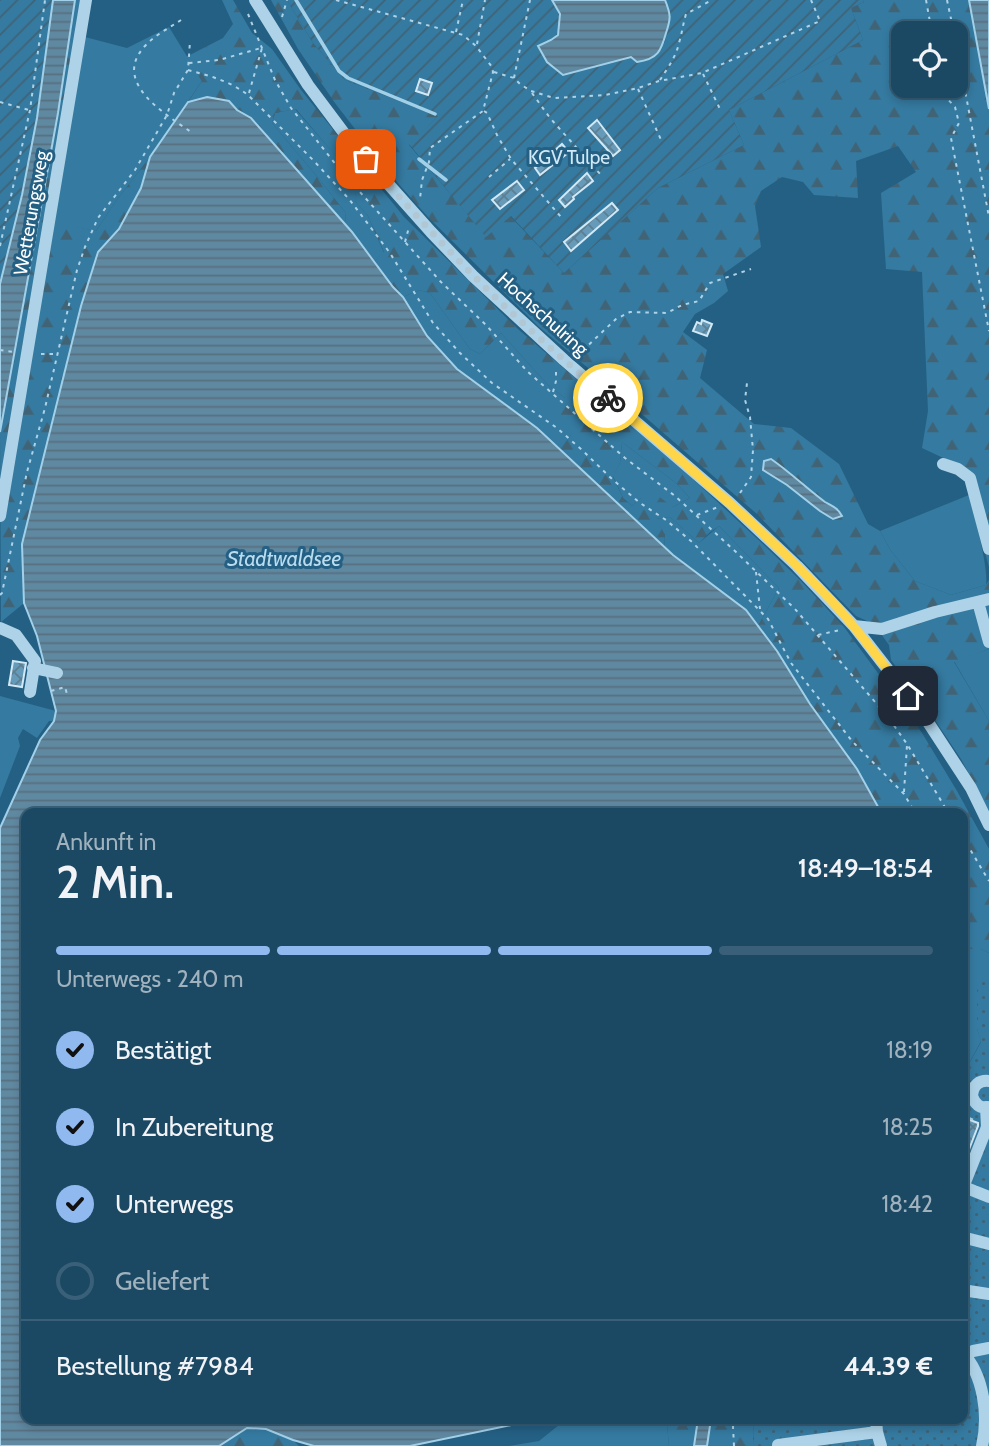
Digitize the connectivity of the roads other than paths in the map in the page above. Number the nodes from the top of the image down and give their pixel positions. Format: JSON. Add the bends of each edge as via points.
{"nodes":[{"id":1,"x":86,"y":0,"type":"edge"},
{"id":2,"x":255,"y":0,"type":"edge"},
{"id":3,"x":943,"y":464,"type":"dead end"},
{"id":4,"x":0,"y":516,"type":"edge"},
{"id":5,"x":989,"y":549,"type":"edge"},
{"id":6,"x":984,"y":600,"type":"edge"},
{"id":7,"x":854,"y":626,"type":"junction"},
{"id":8,"x":0,"y":628,"type":"edge"},
{"id":9,"x":882,"y":629,"type":"junction"},
{"id":10,"x":989,"y":642,"type":"edge"},
{"id":11,"x":877,"y":656,"type":"junction"},
{"id":12,"x":33,"y":668,"type":"junction"},
{"id":13,"x":57,"y":673,"type":"dead end"},
{"id":14,"x":30,"y":692,"type":"dead end"},
{"id":15,"x":989,"y":825,"type":"edge"},
{"id":16,"x":988,"y":1080,"type":"edge"},
{"id":17,"x":987,"y":1107,"type":"edge"},
{"id":18,"x":968,"y":1176,"type":"edge"},
{"id":19,"x":968,"y":1191,"type":"edge"},
{"id":20,"x":989,"y":1197,"type":"edge"},
{"id":21,"x":968,"y":1239,"type":"edge"},
{"id":22,"x":989,"y":1244,"type":"edge"},
{"id":23,"x":968,"y":1291,"type":"edge"},
{"id":24,"x":989,"y":1294,"type":"edge"},
{"id":25,"x":989,"y":1348,"type":"edge"},
{"id":26,"x":968,"y":1352,"type":"edge"},
{"id":27,"x":968,"y":1359,"type":"edge"},
{"id":28,"x":986,"y":1392,"type":"edge"},
{"id":29,"x":876,"y":1426,"type":"edge"},
{"id":30,"x":985,"y":1439,"type":"edge"},
{"id":31,"x":778,"y":1445,"type":"edge"},
{"id":32,"x":881,"y":1446,"type":"edge"}],
"edges":[{"from":1,"to":4,"type":"street","name":"Wetterungsweg","via":[[21,353]]},
{"from":2,"to":7,"type":"street","name":"Hochschulring","via":[[308,85],[368,161],[473,276],[730,503]]},
{"from":3,"to":5,"type":"street","via":[[970,478]]},
{"from":6,"to":9,"type":"street"},
{"from":6,"to":10,"type":"street"},
{"from":7,"to":9,"type":"street"},
{"from":7,"to":11,"type":"street","name":"Hochschulring"},
{"from":8,"to":12,"type":"street","via":[[16,635],[35,661]]},
{"from":9,"to":11,"type":"street"},
{"from":11,"to":15,"type":"street","name":"Hochschulring","via":[[971,788]]},
{"from":12,"to":13,"type":"street"},
{"from":12,"to":14,"type":"street"},
{"from":16,"to":17,"type":"street","via":[[978,1082],[972,1096]]},
{"from":17,"to":18,"type":"street","via":[[987,1127]]},
{"from":19,"to":20,"type":"street"},
{"from":21,"to":22,"type":"street"},
{"from":23,"to":24,"type":"street"},
{"from":25,"to":26,"type":"street"},
{"from":27,"to":28,"type":"street"},
{"from":28,"to":30,"type":"street"},
{"from":29,"to":31,"type":"street"},
{"from":29,"to":32,"type":"street"}]}
